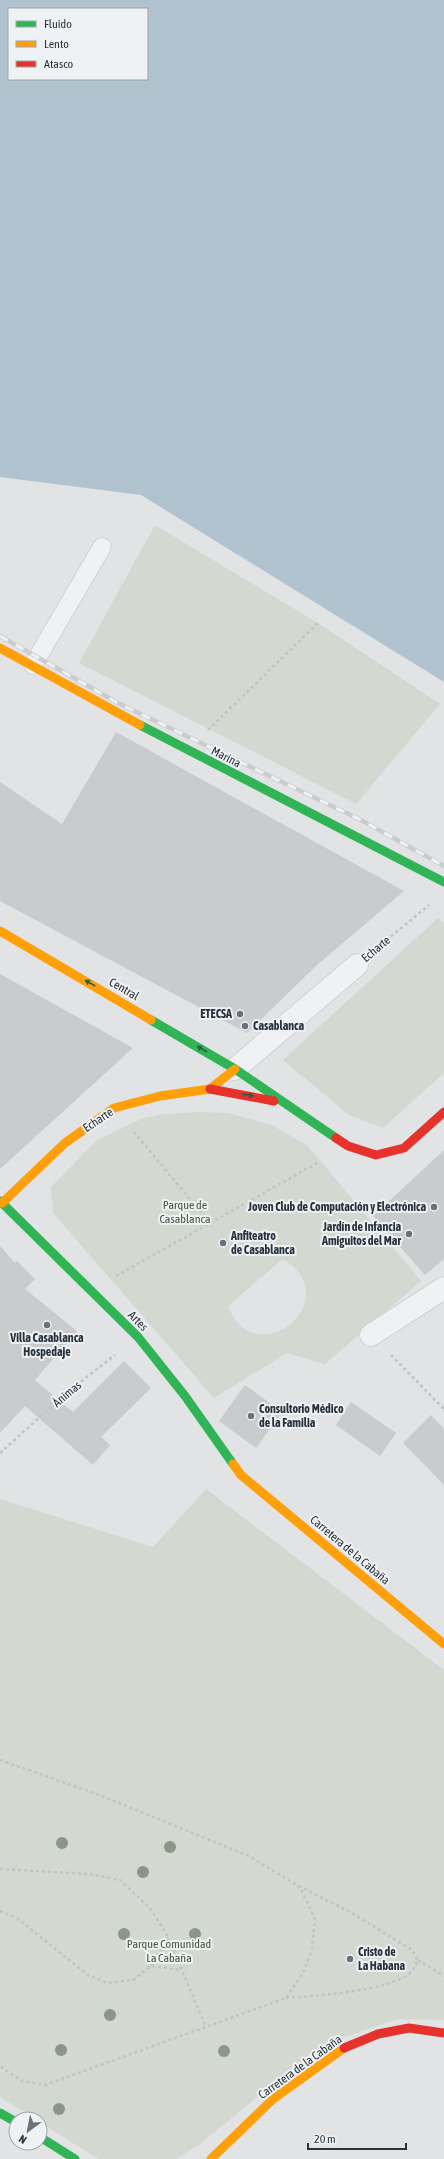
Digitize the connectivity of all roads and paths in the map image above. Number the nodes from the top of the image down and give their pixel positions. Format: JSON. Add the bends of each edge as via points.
{"nodes":[{"id":1,"x":102,"y":547,"type":"dead end"},
{"id":2,"x":318,"y":623,"type":"dead end"},
{"id":3,"x":0,"y":648,"type":"edge"},
{"id":4,"x":33,"y":665,"type":"junction"},
{"id":5,"x":185,"y":750,"type":"junction"},
{"id":6,"x":444,"y":882,"type":"edge"},
{"id":7,"x":432,"y":902,"type":"dead end"},
{"id":8,"x":0,"y":931,"type":"edge"},
{"id":9,"x":357,"y":965,"type":"joint"},
{"id":10,"x":235,"y":1069,"type":"junction"},
{"id":11,"x":210,"y":1089,"type":"junction"},
{"id":12,"x":285,"y":1104,"type":"junction"},
{"id":13,"x":114,"y":1108,"type":"junction"},
{"id":14,"x":444,"y":1112,"type":"edge"},
{"id":15,"x":348,"y":1146,"type":"junction"},
{"id":16,"x":1,"y":1202,"type":"edge"},
{"id":17,"x":210,"y":1223,"type":"junction"},
{"id":18,"x":444,"y":1288,"type":"edge"},
{"id":19,"x":91,"y":1290,"type":"junction"},
{"id":20,"x":371,"y":1335,"type":"joint"},
{"id":21,"x":138,"y":1337,"type":"junction"},
{"id":22,"x":444,"y":1409,"type":"edge"},
{"id":23,"x":0,"y":1453,"type":"edge"},
{"id":24,"x":241,"y":1475,"type":"joint"},
{"id":25,"x":444,"y":1644,"type":"edge"},
{"id":26,"x":0,"y":1760,"type":"edge"},
{"id":27,"x":0,"y":1869,"type":"edge"},
{"id":28,"x":300,"y":1887,"type":"junction"},
{"id":29,"x":0,"y":1911,"type":"edge"},
{"id":30,"x":168,"y":1937,"type":"junction"},
{"id":31,"x":418,"y":1960,"type":"junction"},
{"id":32,"x":151,"y":1966,"type":"junction"},
{"id":33,"x":181,"y":1970,"type":"junction"},
{"id":34,"x":444,"y":1976,"type":"edge"},
{"id":35,"x":286,"y":1998,"type":"junction"},
{"id":36,"x":206,"y":2027,"type":"junction"},
{"id":37,"x":444,"y":2033,"type":"edge"},
{"id":38,"x":0,"y":2066,"type":"edge"},
{"id":39,"x":48,"y":2142,"type":"edge"},
{"id":40,"x":211,"y":2158,"type":"edge"},
{"id":41,"x":76,"y":2159,"type":"edge"}],
"edges":[{"from":1,"to":4,"type":"lane"},
{"from":2,"to":5,"type":"path","via":[[197,742]]},
{"from":3,"to":4,"type":"street","name":"Marina"},
{"from":4,"to":5,"type":"street","name":"Marina"},
{"from":5,"to":6,"type":"street","name":"Marina"},
{"from":7,"to":9,"type":"path","name":"Echarte"},
{"from":10,"to":8,"type":"street","name":"Central","one_way":true},
{"from":9,"to":10,"type":"street","name":"Echarte"},
{"from":10,"to":11,"type":"street","name":"Echarte"},
{"from":10,"to":12,"type":"street"},
{"from":11,"to":12,"type":"street","one_way":true},
{"from":11,"to":13,"type":"street","name":"Echarte","via":[[160,1096]]},
{"from":12,"to":15,"type":"street"},
{"from":13,"to":16,"type":"street","name":"Echarte","via":[[65,1143]]},
{"from":13,"to":17,"type":"path"},
{"from":14,"to":15,"type":"street","via":[[404,1148],[376,1155]]},
{"from":15,"to":17,"type":"path"},
{"from":16,"to":19,"type":"street","name":"Artes"},
{"from":17,"to":19,"type":"path"},
{"from":18,"to":20,"type":"street"},
{"from":19,"to":21,"type":"street","name":"Artes"},
{"from":20,"to":22,"type":"path"},
{"from":21,"to":23,"type":"path","name":"Ánimas","via":[[70,1390]]},
{"from":21,"to":24,"type":"street","name":"Artes","via":[[185,1396]]},
{"from":24,"to":25,"type":"street","name":"Carretera de la Cabaña"},
{"from":26,"to":28,"type":"path","via":[[98,1794],[249,1856]]},
{"from":27,"to":30,"type":"path","via":[[89,1874],[120,1880],[151,1910]]},
{"from":28,"to":31,"type":"path","via":[[352,1913],[412,1950]]},
{"from":28,"to":35,"type":"path","via":[[315,1919],[312,1949],[304,1971]]},
{"from":29,"to":32,"type":"path","via":[[17,1918],[88,1975],[107,1983],[133,1980]]},
{"from":30,"to":32,"type":"path"},
{"from":30,"to":33,"type":"path"},
{"from":31,"to":34,"type":"path"},
{"from":31,"to":35,"type":"path","via":[[412,1972],[399,1980],[345,1993]]},
{"from":32,"to":33,"type":"path"},
{"from":33,"to":36,"type":"path"},
{"from":35,"to":36,"type":"path"},
{"from":36,"to":38,"type":"path","via":[[45,2085],[22,2081]]},
{"from":37,"to":40,"type":"street","name":"Carretera de la Cabaña","via":[[410,2028],[378,2034],[345,2046],[273,2099]]},
{"from":39,"to":41,"type":"street"}]}
